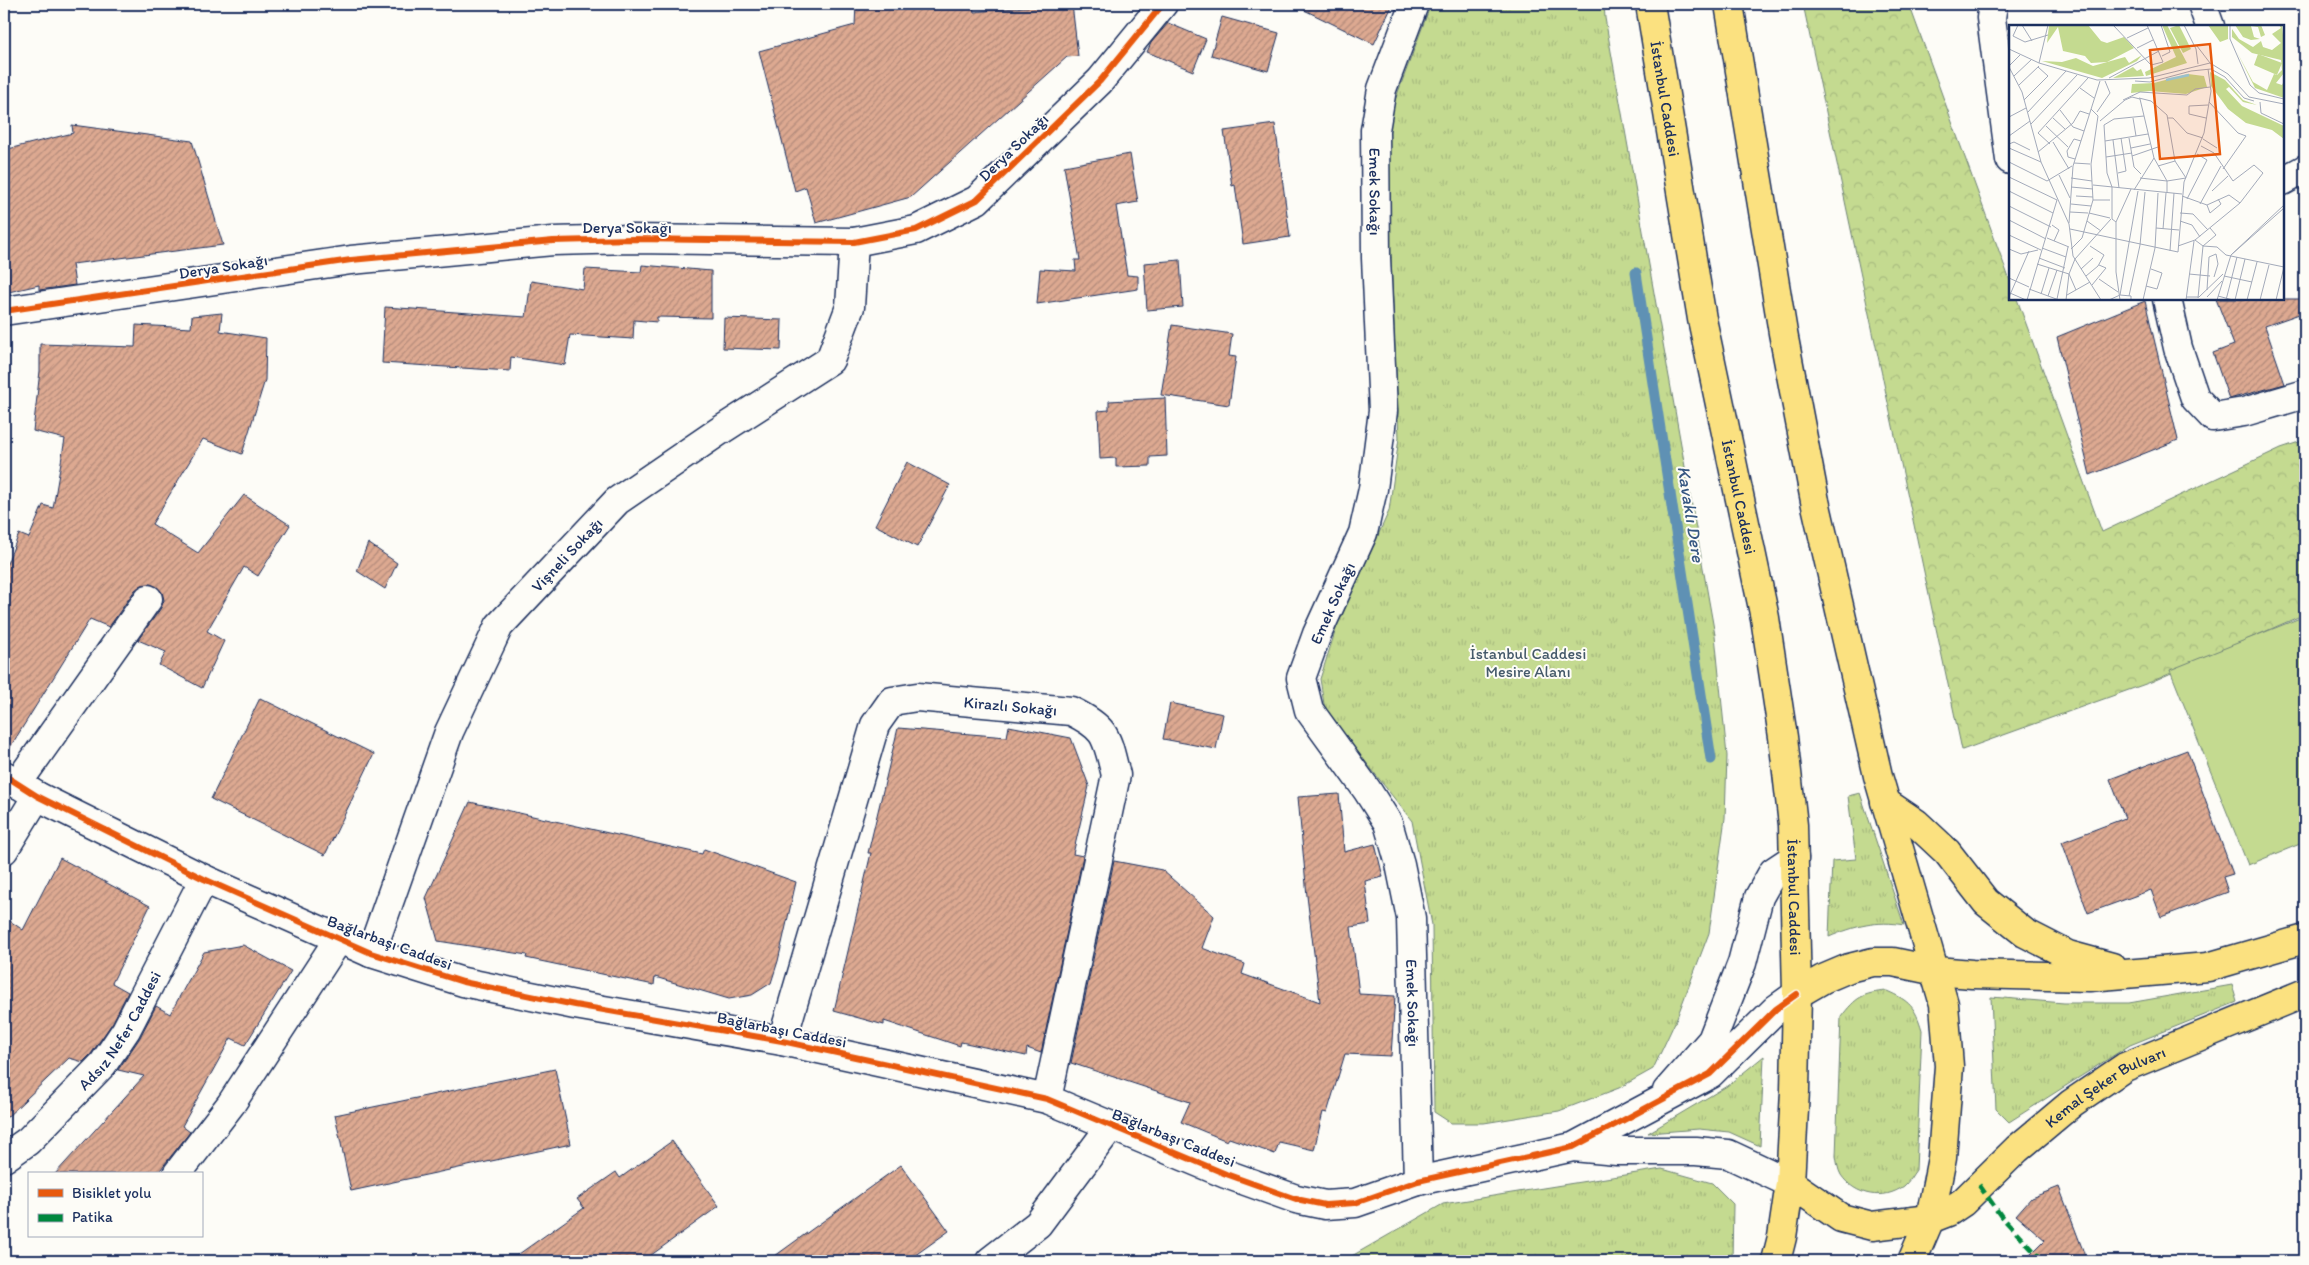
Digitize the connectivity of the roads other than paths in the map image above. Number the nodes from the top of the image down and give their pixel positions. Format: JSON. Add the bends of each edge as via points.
{"nodes":[{"id":1,"x":1163,"y":4,"type":"edge"},
{"id":2,"x":1414,"y":4,"type":"edge"},
{"id":3,"x":1650,"y":4,"type":"edge"},
{"id":4,"x":1729,"y":4,"type":"edge"},
{"id":5,"x":1993,"y":4,"type":"edge"},
{"id":6,"x":2202,"y":4,"type":"edge"},
{"id":7,"x":2210,"y":25,"type":"edge"},
{"id":8,"x":2009,"y":153,"type":"edge"},
{"id":9,"x":2305,"y":169,"type":"edge"},
{"id":10,"x":2284,"y":180,"type":"edge"},
{"id":11,"x":854,"y":242,"type":"junction"},
{"id":12,"x":2167,"y":300,"type":"edge"},
{"id":13,"x":4,"y":312,"type":"edge"},
{"id":14,"x":2305,"y":394,"type":"edge"},
{"id":15,"x":148,"y":599,"type":"dead end"},
{"id":16,"x":19,"y":785,"type":"edge"},
{"id":17,"x":1885,"y":802,"type":"junction"},
{"id":18,"x":4,"y":850,"type":"edge"},
{"id":19,"x":1794,"y":858,"type":"junction"},
{"id":20,"x":204,"y":879,"type":"junction"},
{"id":21,"x":2305,"y":939,"type":"edge"},
{"id":22,"x":338,"y":940,"type":"junction"},
{"id":23,"x":371,"y":953,"type":"junction"},
{"id":24,"x":1936,"y":972,"type":"junction"},
{"id":25,"x":2140,"y":974,"type":"junction"},
{"id":26,"x":2305,"y":993,"type":"edge"},
{"id":27,"x":1797,"y":994,"type":"junction"},
{"id":28,"x":782,"y":1041,"type":"junction"},
{"id":29,"x":1047,"y":1099,"type":"junction"},
{"id":30,"x":1659,"y":1100,"type":"junction"},
{"id":31,"x":1111,"y":1126,"type":"junction"},
{"id":32,"x":1573,"y":1147,"type":"junction"},
{"id":33,"x":4,"y":1158,"type":"edge"},
{"id":34,"x":179,"y":1172,"type":"edge"},
{"id":35,"x":1418,"y":1181,"type":"junction"},
{"id":36,"x":1790,"y":1183,"type":"junction"},
{"id":37,"x":1930,"y":1219,"type":"junction"},
{"id":38,"x":990,"y":1261,"type":"edge"},
{"id":39,"x":1776,"y":1261,"type":"edge"},
{"id":40,"x":1912,"y":1261,"type":"edge"}],
"edges":[{"from":1,"to":11,"type":"street","name":"Derya Sokağı","via":[[1100,81],[977,200],[916,230]]},
{"from":2,"to":35,"type":"street","name":"Emek Sokağı","via":[[1382,89],[1375,130],[1383,411],[1373,490],[1363,533],[1300,678],[1309,710],[1388,823],[1400,864],[1411,918]]},
{"from":3,"to":19,"type":"main road","name":"İstanbul Caddesi","via":[[1702,319],[1765,618],[1783,737]]},
{"from":4,"to":17,"type":"main road","via":[[1790,371],[1815,500]]},
{"from":5,"to":8,"type":"street","via":[[1991,18]]},
{"from":6,"to":7,"type":"street"},
{"from":9,"to":10,"type":"street"},
{"from":11,"to":13,"type":"street","name":"Derya Sokağı","via":[[553,241],[351,260]]},
{"from":11,"to":23,"type":"street","name":"Vişneli Sokağı","via":[[850,307],[830,360],[617,501],[499,626],[449,732]]},
{"from":12,"to":14,"type":"street","via":[[2178,348],[2195,398],[2213,417],[2244,412]]},
{"from":15,"to":16,"type":"street"},
{"from":16,"to":18,"type":"street"},
{"from":16,"to":20,"type":"street","name":"Bağlarbaşı Caddesi"},
{"from":17,"to":24,"type":"main road"},
{"from":17,"to":25,"type":"main road","via":[[1916,823],[1947,852],[1986,902],[2025,933],[2068,955]]},
{"from":19,"to":27,"type":"main road","name":"İstanbul Caddesi"},
{"from":19,"to":30,"type":"street","via":[[1773,872],[1759,897],[1742,963],[1712,1040]]},
{"from":20,"to":22,"type":"street","name":"Bağlarbaşı Caddesi"},
{"from":20,"to":33,"type":"street","name":"Adsız Nefer Caddesi","via":[[126,1030],[103,1064],[28,1141]]},
{"from":21,"to":25,"type":"main road","via":[[2208,967]]},
{"from":22,"to":23,"type":"street","name":"Bağlarbaşı Caddesi"},
{"from":22,"to":34,"type":"street","via":[[231,1104]]},
{"from":23,"to":28,"type":"street","name":"Bağlarbaşı Caddesi","via":[[463,982]]},
{"from":24,"to":25,"type":"main road","via":[[2089,977]]},
{"from":24,"to":27,"type":"main road","via":[[1906,964],[1872,962],[1823,979]]},
{"from":24,"to":37,"type":"main road","via":[[1944,1004],[1950,1066],[1942,1158]]},
{"from":26,"to":37,"type":"main road","name":"Kemal Şeker Bulvarı","via":[[2125,1067],[2072,1103],[2017,1149],[1963,1202]]},
{"from":27,"to":30,"type":"street","via":[[1710,1074]]},
{"from":27,"to":36,"type":"main road","name":"İstanbul Caddesi"},
{"from":28,"to":29,"type":"street","name":"Bağlarbaşı Caddesi"},
{"from":28,"to":29,"type":"street","name":"Kirazlı Sokağı","via":[[875,725],[892,702],[917,697],[1070,711],[1092,721],[1106,737],[1116,775]]},
{"from":29,"to":31,"type":"street","name":"Bağlarbaşı Caddesi"},
{"from":30,"to":32,"type":"street"},
{"from":31,"to":35,"type":"street","name":"Bağlarbaşı Caddesi","via":[[1226,1174],[1296,1199],[1325,1205],[1355,1203]]},
{"from":31,"to":38,"type":"street","via":[[1038,1224]]},
{"from":32,"to":35,"type":"street","name":"Bağlarbaşı Caddesi"},
{"from":32,"to":36,"type":"street","via":[[1617,1152],[1728,1154]]},
{"from":36,"to":37,"type":"main road","name":"Kemal Şeker Bulvarı","via":[[1841,1218],[1872,1226]]},
{"from":36,"to":39,"type":"main road","name":"İstanbul Caddesi"},
{"from":37,"to":40,"type":"main road"}]}
